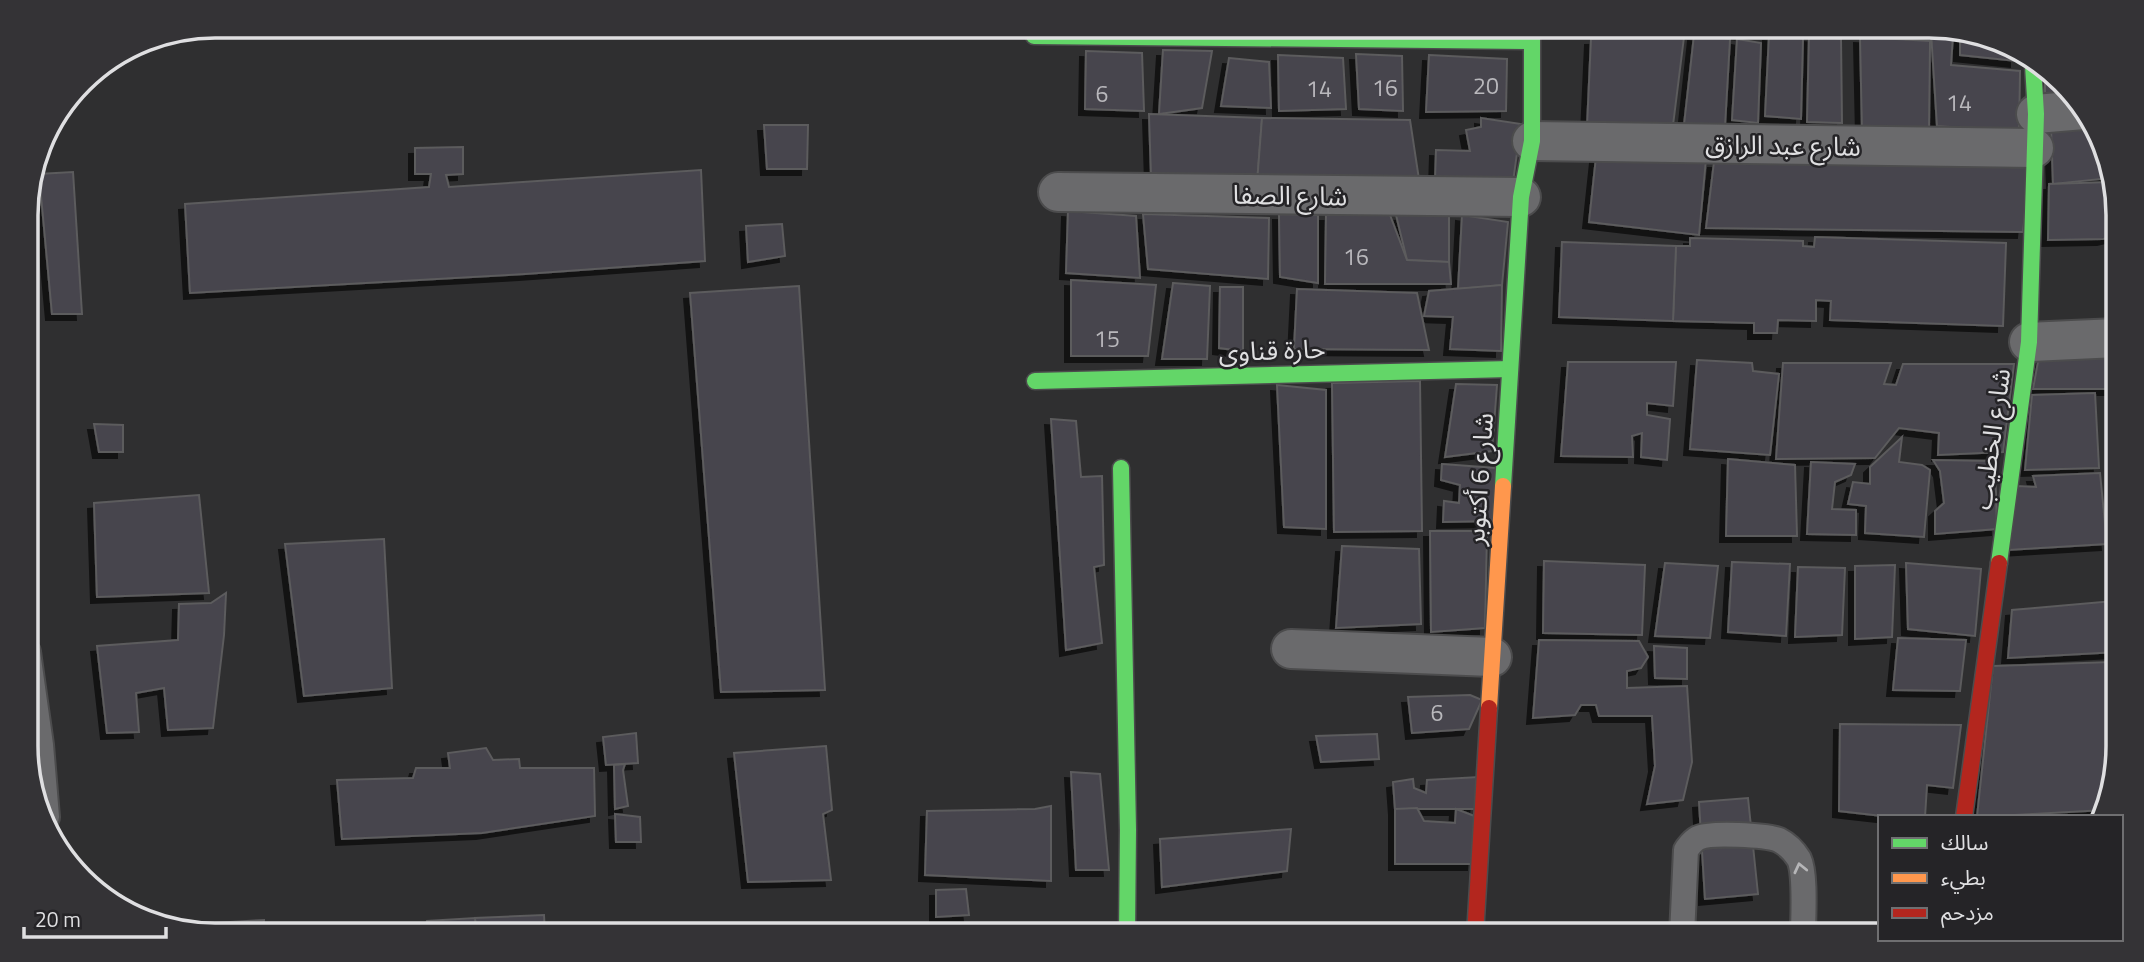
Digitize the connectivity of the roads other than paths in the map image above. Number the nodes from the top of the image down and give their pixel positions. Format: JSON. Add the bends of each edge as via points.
{"nodes":[{"id":1,"x":1531,"y":38,"type":"edge"},
{"id":2,"x":2033,"y":73,"type":"edge"},
{"id":3,"x":2073,"y":114,"type":"edge"},
{"id":4,"x":2035,"y":131,"type":"junction"},
{"id":5,"x":1532,"y":141,"type":"junction"},
{"id":6,"x":1058,"y":192,"type":"dead end"},
{"id":7,"x":1521,"y":197,"type":"junction"},
{"id":8,"x":2106,"y":338,"type":"edge"},
{"id":9,"x":2029,"y":342,"type":"junction"},
{"id":10,"x":1510,"y":369,"type":"junction"},
{"id":11,"x":1035,"y":381,"type":"dead end"},
{"id":12,"x":1121,"y":468,"type":"dead end"},
{"id":13,"x":1291,"y":649,"type":"dead end"},
{"id":14,"x":1492,"y":657,"type":"junction"},
{"id":15,"x":38,"y":724,"type":"edge"},
{"id":16,"x":45,"y":791,"type":"edge"},
{"id":17,"x":1964,"y":815,"type":"edge"},
{"id":18,"x":1127,"y":923,"type":"edge"},
{"id":19,"x":1476,"y":923,"type":"edge"},
{"id":20,"x":1683,"y":923,"type":"edge"},
{"id":21,"x":1803,"y":923,"type":"edge"}],
"edges":[{"from":1,"to":5,"type":"street","name":"شارع 6 أكتوبر"},
{"from":2,"to":4,"type":"street","name":"شارع الخطيب"},
{"from":3,"to":4,"type":"street","name":"شارع عبد الرازق"},
{"from":4,"to":5,"type":"street","name":"شارع عبد الرازق"},
{"from":4,"to":9,"type":"street","name":"شارع الخطيب"},
{"from":5,"to":7,"type":"street","name":"شارع 6 أكتوبر"},
{"from":6,"to":7,"type":"street","name":"شارع الصفا"},
{"from":7,"to":10,"type":"street","name":"شارع 6 أكتوبر"},
{"from":8,"to":9,"type":"street"},
{"from":9,"to":17,"type":"street","name":"شارع الخطيب"},
{"from":10,"to":11,"type":"street","name":"حارة قناوى"},
{"from":10,"to":14,"type":"street","name":"شارع 6 أكتوبر"},
{"from":12,"to":18,"type":"street"},
{"from":13,"to":14,"type":"street"},
{"from":14,"to":19,"type":"street","name":"شارع 6 أكتوبر"},
{"from":15,"to":16,"type":"lane"},
{"from":21,"to":20,"type":"lane","one_way":true,"via":[[1802,867],[1794,851],[1768,837],[1710,835],[1691,842],[1686,850]]}]}
